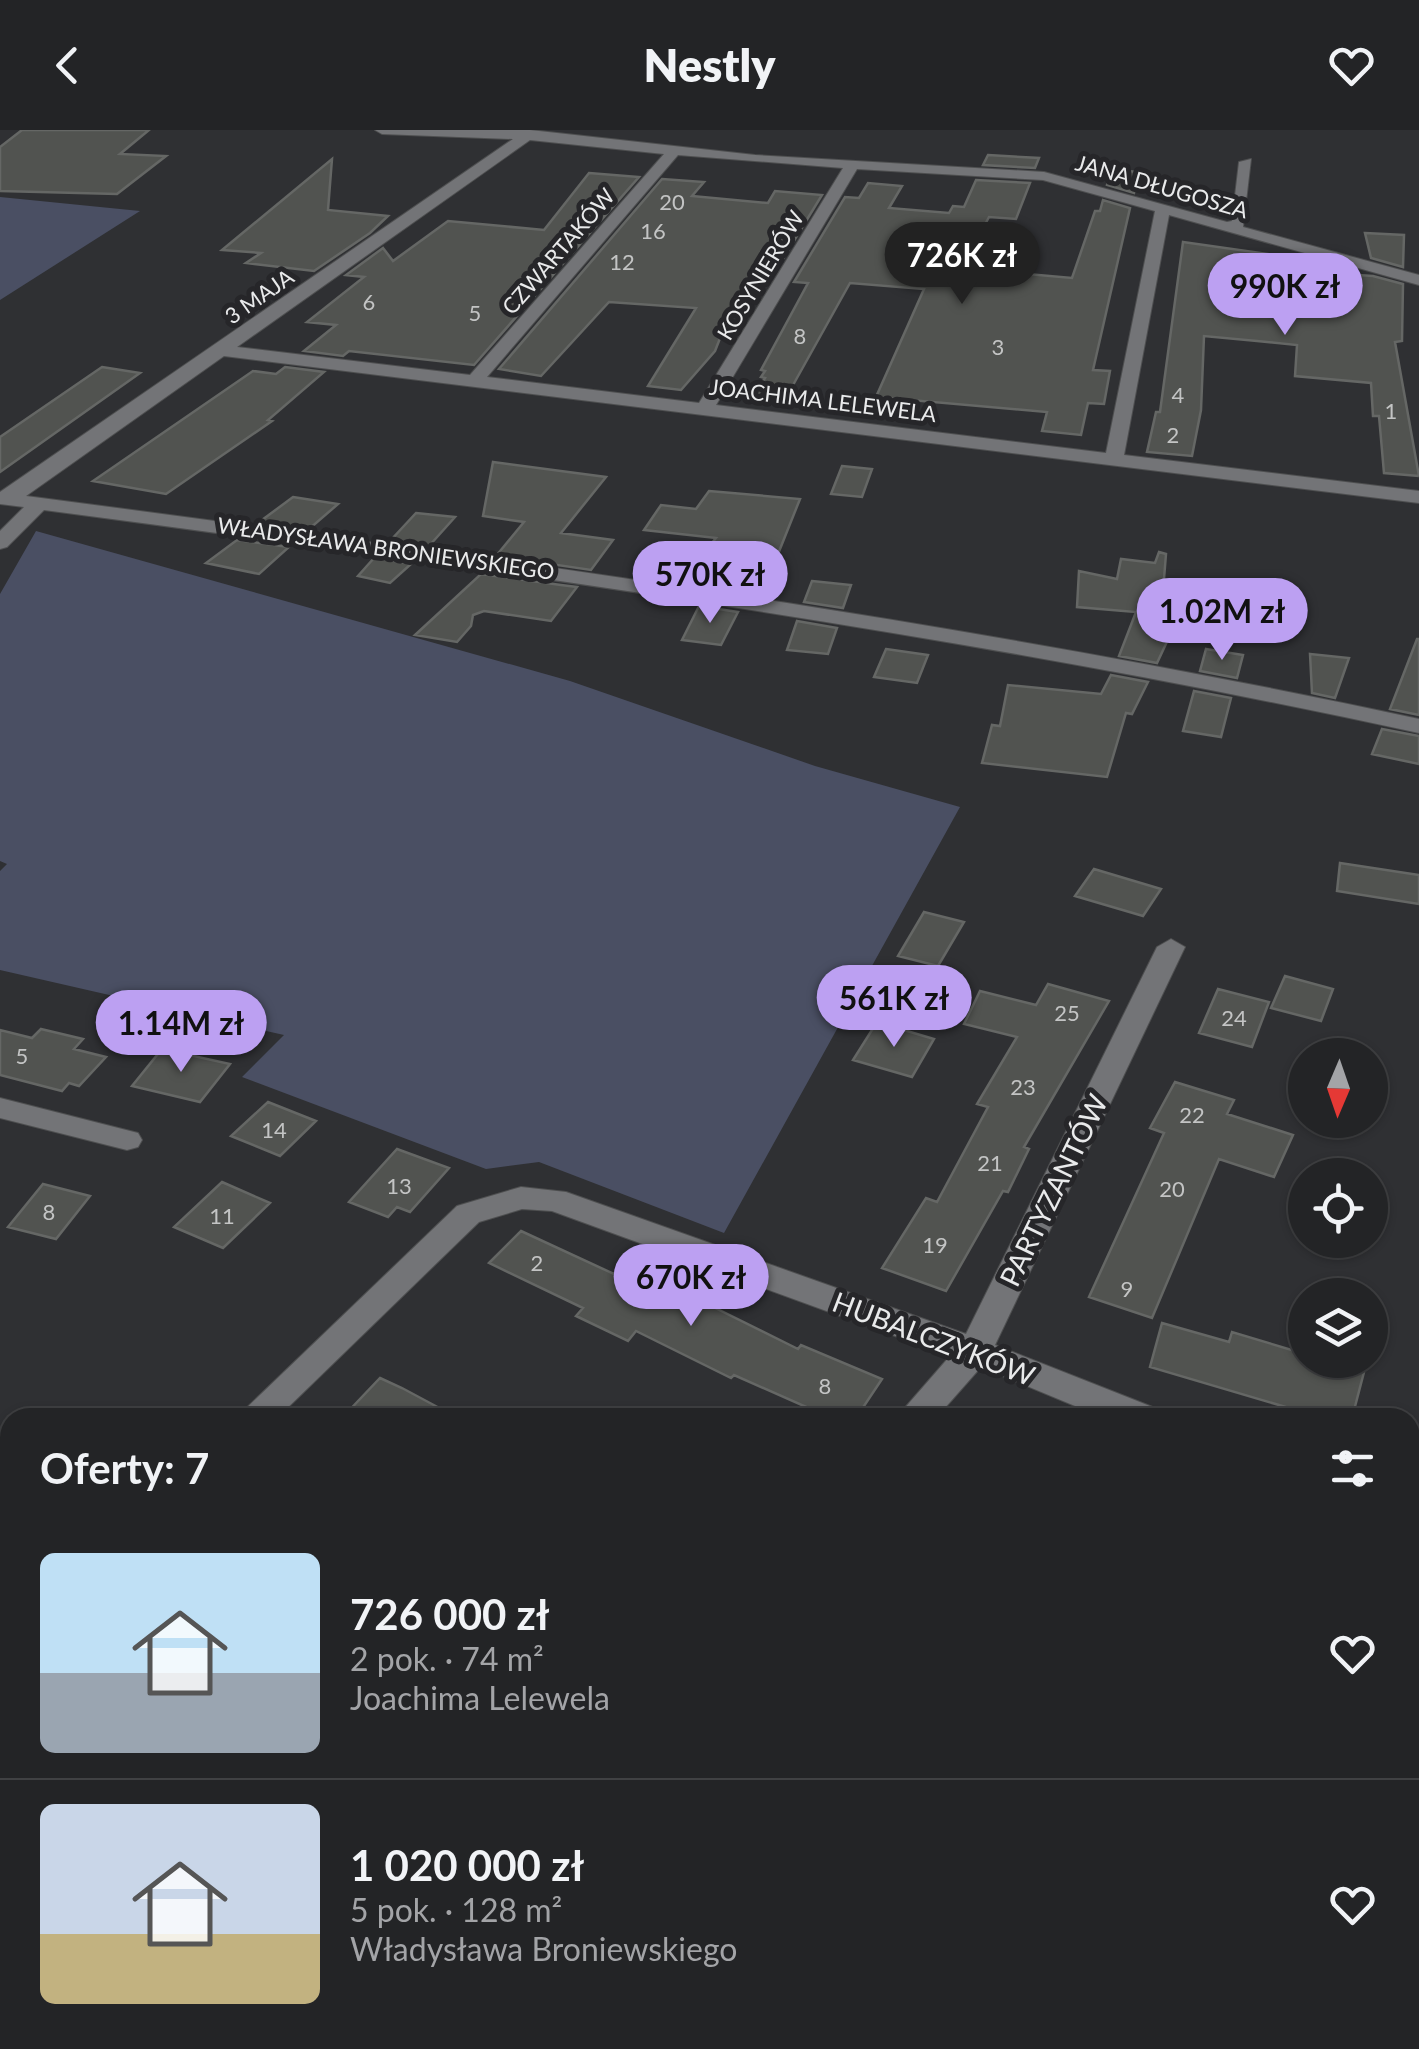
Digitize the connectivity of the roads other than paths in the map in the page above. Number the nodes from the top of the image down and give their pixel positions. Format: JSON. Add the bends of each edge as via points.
{"nodes":[{"id":1,"x":382,"y":130,"type":"edge"},
{"id":2,"x":532,"y":133,"type":"edge"},
{"id":3,"x":674,"y":151,"type":"junction"},
{"id":4,"x":1246,"y":162,"type":"dead end"},
{"id":5,"x":852,"y":165,"type":"junction"},
{"id":6,"x":1162,"y":212,"type":"junction"},
{"id":7,"x":1226,"y":228,"type":"junction"},
{"id":8,"x":1419,"y":280,"type":"edge"},
{"id":9,"x":220,"y":350,"type":"junction"},
{"id":10,"x":475,"y":380,"type":"junction"},
{"id":11,"x":705,"y":408,"type":"junction"},
{"id":12,"x":1114,"y":459,"type":"junction"},
{"id":13,"x":4,"y":498,"type":"edge"},
{"id":14,"x":1419,"y":498,"type":"edge"},
{"id":15,"x":40,"y":502,"type":"junction"},
{"id":16,"x":0,"y":543,"type":"edge"},
{"id":17,"x":1419,"y":726,"type":"edge"},
{"id":18,"x":1171,"y":947,"type":"dead end"},
{"id":19,"x":0,"y":1108,"type":"edge"},
{"id":20,"x":126,"y":1140,"type":"dead end"},
{"id":21,"x":975,"y":1351,"type":"junction"},
{"id":22,"x":264,"y":1408,"type":"edge"},
{"id":23,"x":923,"y":1408,"type":"edge"},
{"id":24,"x":1117,"y":1408,"type":"edge"}],
"edges":[{"from":1,"to":2,"type":"street","name":"JANA DŁUGOSZA"},
{"from":2,"to":3,"type":"street","name":"JANA DŁUGOSZA"},
{"from":2,"to":9,"type":"street","name":"3 MAJA"},
{"from":3,"to":5,"type":"street","name":"JANA DŁUGOSZA"},
{"from":3,"to":10,"type":"street","name":"CZWARTAKÓW"},
{"from":4,"to":7,"type":"street","via":[[1238,223]]},
{"from":5,"to":6,"type":"street","name":"JANA DŁUGOSZA","via":[[1044,176]]},
{"from":5,"to":11,"type":"street","name":"KOSYNIERÓW"},
{"from":6,"to":7,"type":"street","name":"JANA DŁUGOSZA"},
{"from":6,"to":12,"type":"street"},
{"from":7,"to":8,"type":"street","name":"JANA DŁUGOSZA"},
{"from":9,"to":10,"type":"street","name":"JOACHIMA LELEWELA"},
{"from":9,"to":13,"type":"street","name":"3 MAJA"},
{"from":10,"to":11,"type":"street","name":"JOACHIMA LELEWELA"},
{"from":11,"to":12,"type":"street","name":"JOACHIMA LELEWELA"},
{"from":12,"to":14,"type":"street","name":"JOACHIMA LELEWELA"},
{"from":13,"to":15,"type":"street","name":"WŁADYSŁAWA BRONIEWSKIEGO"},
{"from":15,"to":16,"type":"street"},
{"from":15,"to":17,"type":"street","name":"WŁADYSŁAWA BRONIEWSKIEGO","via":[[587,576],[1244,688]]},
{"from":18,"to":21,"type":"street","name":"PARTYZANTÓW"},
{"from":19,"to":20,"type":"street"},
{"from":21,"to":22,"type":"street","name":"HUBALCZYKÓW","via":[[555,1200],[521,1198],[468,1214]]},
{"from":21,"to":23,"type":"street","name":"PARTYZANTÓW"},
{"from":21,"to":24,"type":"street","name":"HUBALCZYKÓW"}]}
